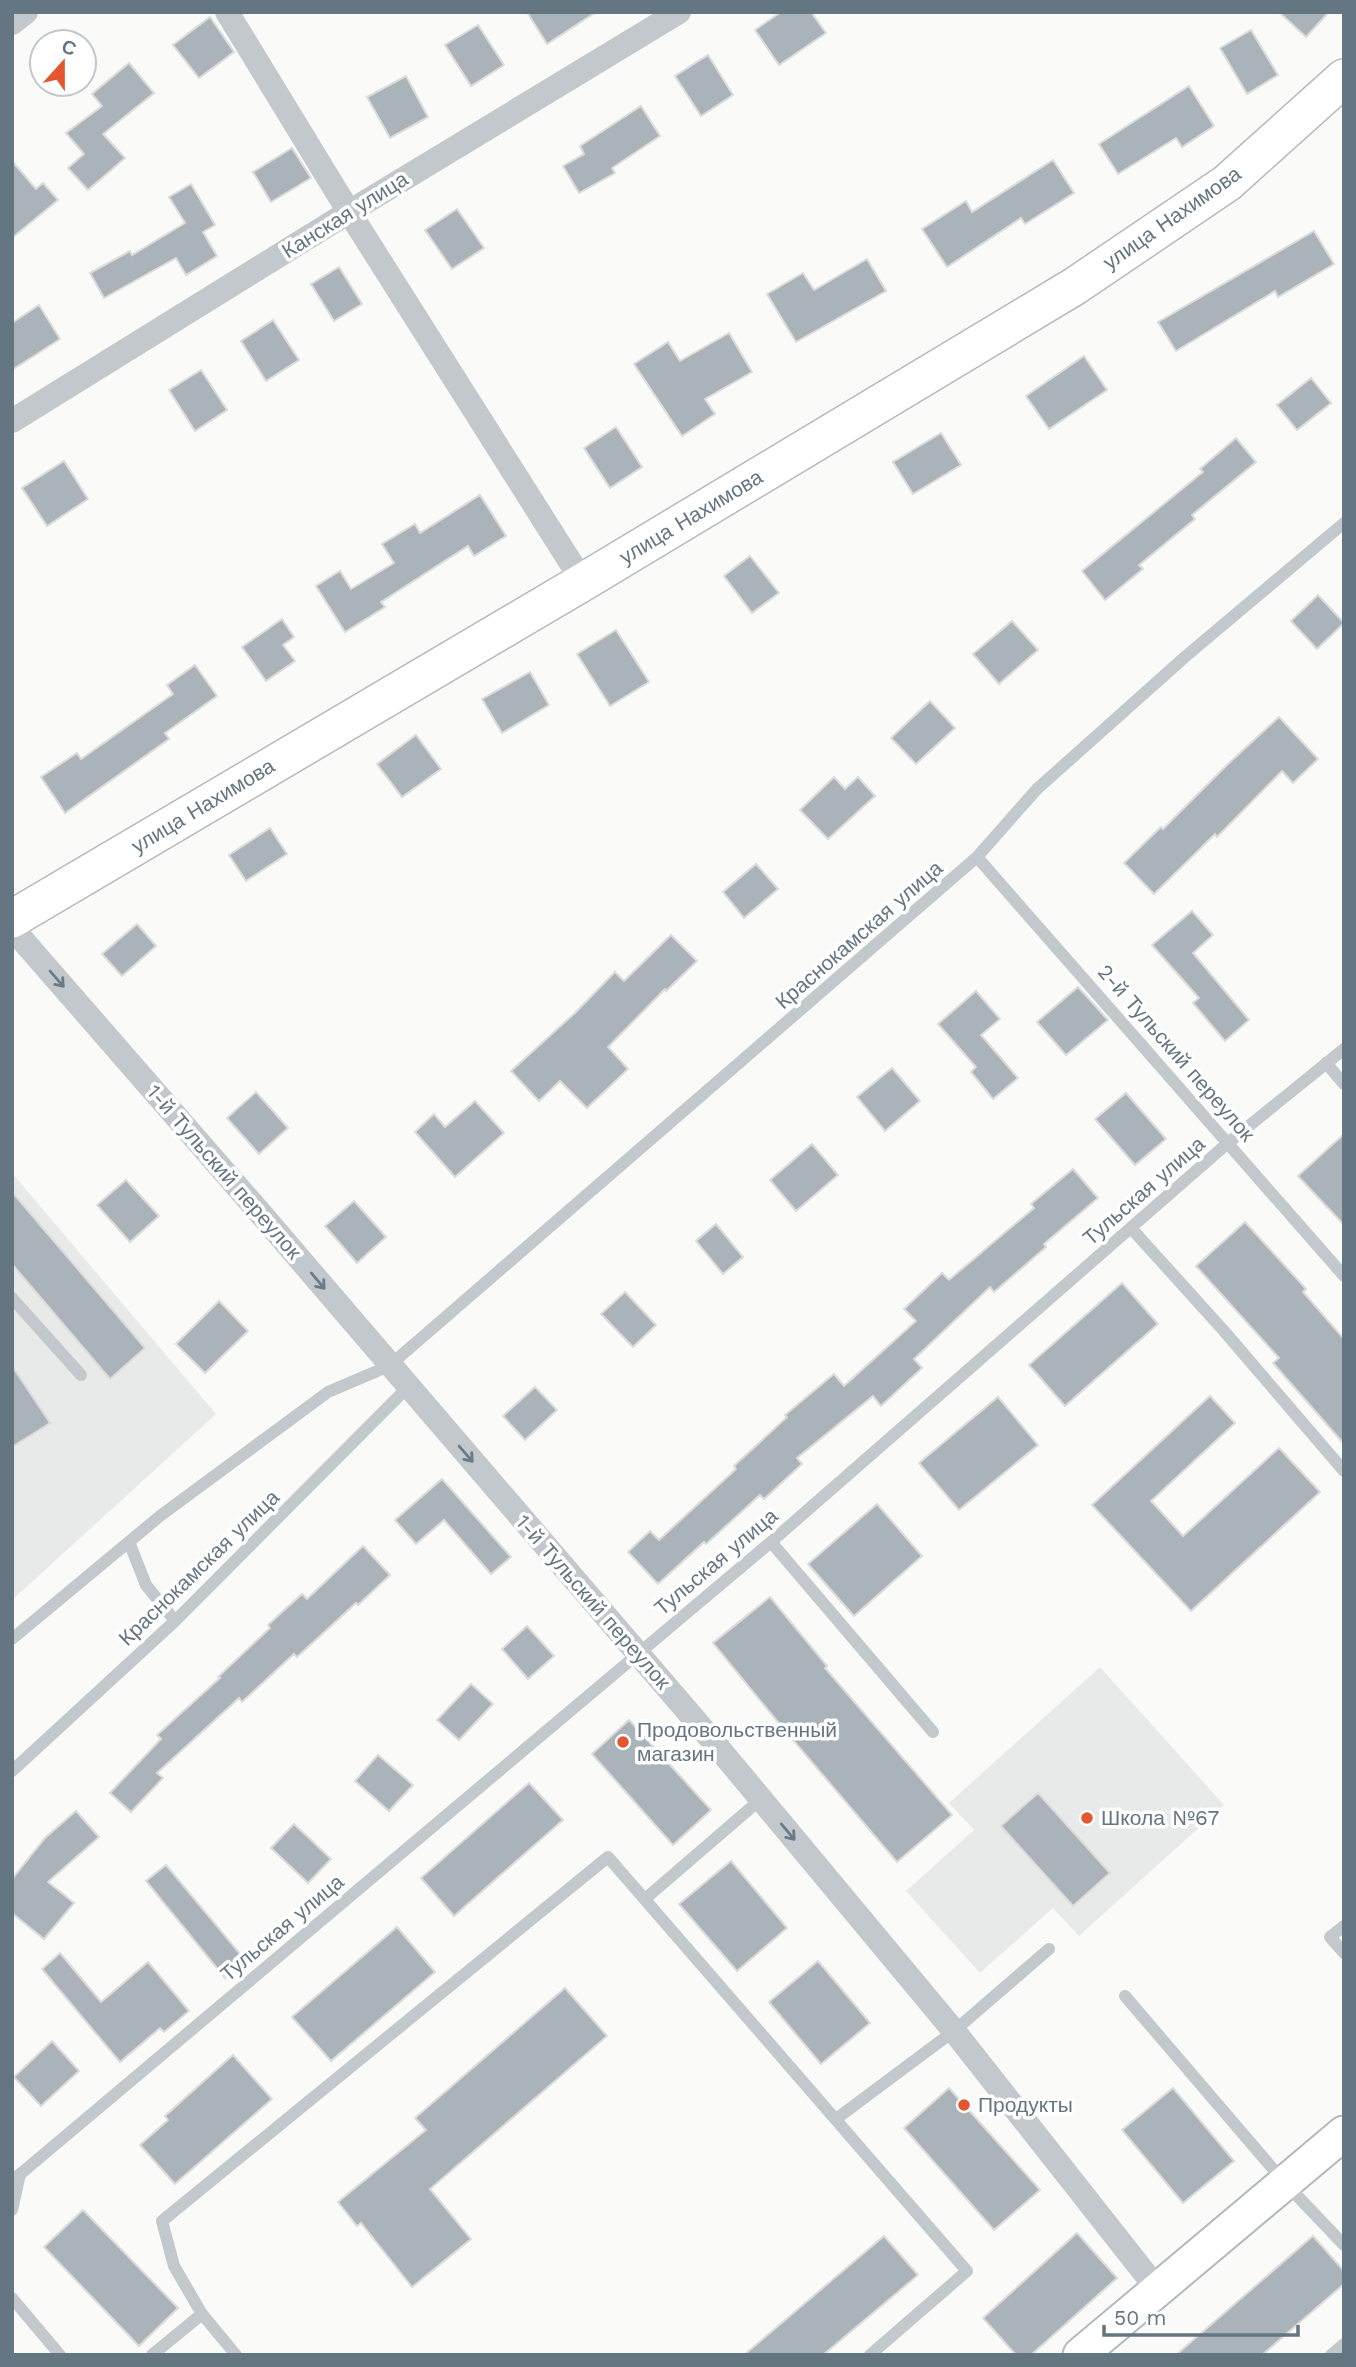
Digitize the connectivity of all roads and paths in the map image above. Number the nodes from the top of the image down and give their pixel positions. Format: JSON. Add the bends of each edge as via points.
{"nodes":[{"id":1,"x":26,"y":12,"type":"edge"},
{"id":2,"x":227,"y":12,"type":"edge"},
{"id":3,"x":679,"y":12,"type":"edge"},
{"id":4,"x":12,"y":23,"type":"edge"},
{"id":5,"x":1344,"y":78,"type":"edge"},
{"id":6,"x":349,"y":212,"type":"junction"},
{"id":7,"x":12,"y":421,"type":"edge"},
{"id":8,"x":1344,"y":523,"type":"edge"},
{"id":9,"x":583,"y":582,"type":"junction"},
{"id":10,"x":977,"y":857,"type":"junction"},
{"id":11,"x":12,"y":919,"type":"edge"},
{"id":12,"x":12,"y":928,"type":"edge"},
{"id":13,"x":1344,"y":1049,"type":"edge"},
{"id":14,"x":1326,"y":1063,"type":"junction"},
{"id":15,"x":1344,"y":1084,"type":"edge"},
{"id":16,"x":1229,"y":1142,"type":"junction"},
{"id":17,"x":1131,"y":1228,"type":"junction"},
{"id":18,"x":1344,"y":1276,"type":"edge"},
{"id":19,"x":12,"y":1298,"type":"edge"},
{"id":20,"x":389,"y":1366,"type":"junction"},
{"id":21,"x":81,"y":1375,"type":"dead end"},
{"id":22,"x":408,"y":1387,"type":"junction"},
{"id":23,"x":1344,"y":1471,"type":"edge"},
{"id":24,"x":129,"y":1542,"type":"junction"},
{"id":25,"x":771,"y":1542,"type":"junction"},
{"id":26,"x":175,"y":1621,"type":"junction"},
{"id":27,"x":12,"y":1639,"type":"edge"},
{"id":28,"x":637,"y":1653,"type":"junction"},
{"id":29,"x":933,"y":1732,"type":"dead end"},
{"id":30,"x":12,"y":1770,"type":"edge"},
{"id":31,"x":761,"y":1799,"type":"junction"},
{"id":32,"x":645,"y":1899,"type":"junction"},
{"id":33,"x":1344,"y":1926,"type":"edge"},
{"id":34,"x":1049,"y":1949,"type":"dead end"},
{"id":35,"x":1344,"y":1954,"type":"edge"},
{"id":36,"x":1125,"y":1996,"type":"dead end"},
{"id":37,"x":954,"y":2031,"type":"junction"},
{"id":38,"x":836,"y":2119,"type":"junction"},
{"id":39,"x":1344,"y":2133,"type":"edge"},
{"id":40,"x":16,"y":2178,"type":"edge"},
{"id":41,"x":1285,"y":2183,"type":"junction"},
{"id":42,"x":12,"y":2210,"type":"edge"},
{"id":43,"x":1344,"y":2245,"type":"edge"},
{"id":44,"x":1158,"y":2290,"type":"junction"},
{"id":45,"x":12,"y":2298,"type":"edge"},
{"id":46,"x":202,"y":2314,"type":"junction"},
{"id":47,"x":1344,"y":2344,"type":"edge"},
{"id":48,"x":60,"y":2355,"type":"edge"},
{"id":49,"x":152,"y":2355,"type":"edge"},
{"id":50,"x":236,"y":2355,"type":"edge"},
{"id":51,"x":870,"y":2355,"type":"edge"},
{"id":52,"x":1080,"y":2355,"type":"edge"},
{"id":53,"x":1331,"y":2355,"type":"edge"}],
"edges":[{"from":1,"to":4,"type":"street"},
{"from":2,"to":6,"type":"street"},
{"from":3,"to":6,"type":"street","name":"Канская улица"},
{"from":5,"to":9,"type":"main road","name":"улица Нахимова","via":[[1227,183],[1075,286]]},
{"from":6,"to":7,"type":"street","name":"Канская улица"},
{"from":6,"to":9,"type":"street"},
{"from":8,"to":10,"type":"lane","name":"Краснокамская улица","via":[[1037,789]]},
{"from":9,"to":11,"type":"main road","name":"улица Нахимова"},
{"from":10,"to":16,"type":"lane","name":"2-й Тульский переулок"},
{"from":10,"to":20,"type":"lane","name":"Краснокамская улица"},
{"from":12,"to":20,"type":"street","name":"1-й Тульский переулок","one_way":true},
{"from":13,"to":14,"type":"lane","name":"Тульская улица"},
{"from":14,"to":15,"type":"lane"},
{"from":14,"to":16,"type":"lane","name":"Тульская улица"},
{"from":16,"to":17,"type":"lane","name":"Тульская улица"},
{"from":16,"to":18,"type":"lane","name":"2-й Тульский переулок"},
{"from":17,"to":23,"type":"lane"},
{"from":17,"to":25,"type":"lane","name":"Тульская улица"},
{"from":19,"to":21,"type":"lane"},
{"from":20,"to":22,"type":"street","name":"1-й Тульский переулок"},
{"from":20,"to":24,"type":"lane","name":"Краснокамская улица","via":[[328,1392]]},
{"from":22,"to":26,"type":"lane","name":"Краснокамская улица"},
{"from":22,"to":28,"type":"street","name":"1-й Тульский переулок","one_way":true},
{"from":24,"to":26,"type":"lane","via":[[146,1586]]},
{"from":24,"to":27,"type":"lane","name":"Краснокамская улица"},
{"from":25,"to":28,"type":"lane","name":"Тульская улица"},
{"from":25,"to":29,"type":"lane"},
{"from":26,"to":30,"type":"lane","name":"Краснокамская улица"},
{"from":28,"to":31,"type":"street","name":"1-й Тульский переулок"},
{"from":28,"to":40,"type":"lane","name":"Тульская улица"},
{"from":31,"to":32,"type":"lane"},
{"from":31,"to":37,"type":"street","name":"1-й Тульский переулок","one_way":true},
{"from":32,"to":38,"type":"lane"},
{"from":32,"to":46,"type":"lane","via":[[608,1857],[162,2221],[174,2266]]},
{"from":33,"to":35,"type":"lane","via":[[1330,1937]]},
{"from":34,"to":37,"type":"lane"},
{"from":36,"to":41,"type":"lane"},
{"from":37,"to":38,"type":"lane"},
{"from":37,"to":44,"type":"street","name":"1-й Тульский переулок"},
{"from":38,"to":51,"type":"lane","via":[[967,2271]]},
{"from":39,"to":41,"type":"street"},
{"from":40,"to":42,"type":"lane"},
{"from":41,"to":43,"type":"lane"},
{"from":41,"to":44,"type":"street"},
{"from":44,"to":52,"type":"street"},
{"from":45,"to":48,"type":"lane"},
{"from":46,"to":49,"type":"lane"},
{"from":46,"to":50,"type":"lane"},
{"from":47,"to":53,"type":"lane"}]}
